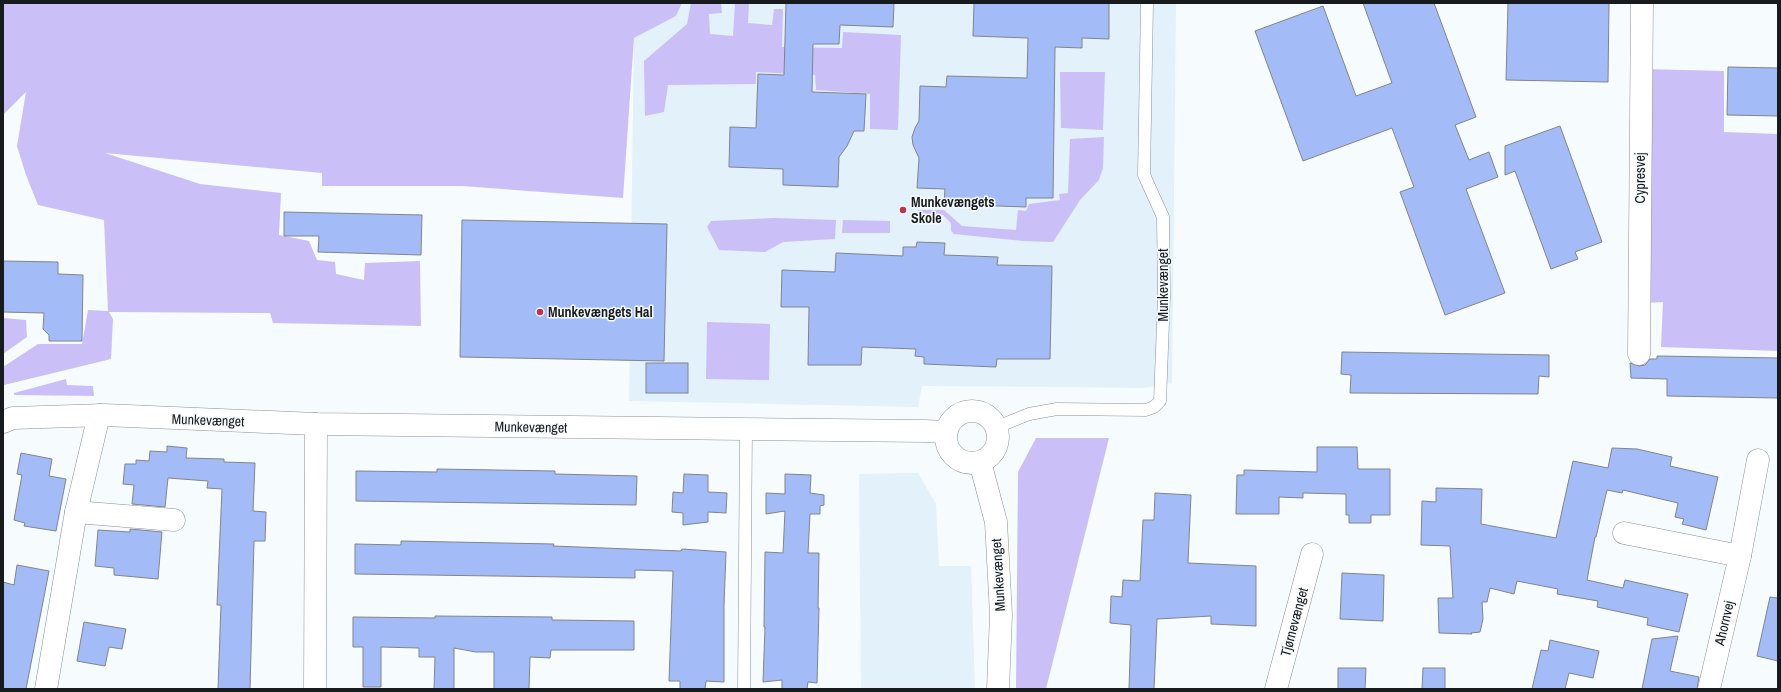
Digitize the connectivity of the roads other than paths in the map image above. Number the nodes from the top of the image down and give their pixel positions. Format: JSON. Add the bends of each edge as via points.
{"nodes":[{"id":1,"x":1147,"y":3,"type":"edge"},
{"id":2,"x":1642,"y":3,"type":"edge"},
{"id":3,"x":1639,"y":354,"type":"dead end"},
{"id":4,"x":99,"y":415,"type":"junction"},
{"id":5,"x":3,"y":422,"type":"edge"},
{"id":6,"x":316,"y":424,"type":"junction"},
{"id":7,"x":997,"y":427,"type":"junction"},
{"id":8,"x":746,"y":429,"type":"junction"},
{"id":9,"x":946,"y":432,"type":"junction"},
{"id":10,"x":1758,"y":460,"type":"dead end"},
{"id":11,"x":980,"y":462,"type":"junction"},
{"id":12,"x":76,"y":512,"type":"junction"},
{"id":13,"x":174,"y":520,"type":"dead end"},
{"id":14,"x":1624,"y":533,"type":"dead end"},
{"id":15,"x":1312,"y":554,"type":"dead end"},
{"id":16,"x":1740,"y":556,"type":"junction"},
{"id":17,"x":46,"y":689,"type":"edge"},
{"id":18,"x":315,"y":689,"type":"edge"},
{"id":19,"x":744,"y":689,"type":"edge"},
{"id":20,"x":998,"y":689,"type":"edge"},
{"id":21,"x":1276,"y":689,"type":"edge"},
{"id":22,"x":1708,"y":689,"type":"edge"}],
"edges":[{"from":1,"to":7,"type":"lane","name":"Munkevænget","via":[[1144,176],[1163,217],[1164,296],[1160,401],[1154,408],[1146,410],[1057,409],[1029,414]]},
{"from":2,"to":3,"type":"street","name":"Cypresvej"},
{"from":4,"to":5,"type":"street","name":"Munkevænget","via":[[13,418]]},
{"from":4,"to":6,"type":"street","name":"Munkevænget"},
{"from":4,"to":12,"type":"street"},
{"from":6,"to":8,"type":"street","name":"Munkevænget"},
{"from":6,"to":18,"type":"street"},
{"from":7,"to":9,"type":"street","via":[[986,414],[970,410],[954,417]]},
{"from":7,"to":11,"type":"street","via":[[998,444],[988,458]]},
{"from":8,"to":9,"type":"street","name":"Munkevænget"},
{"from":8,"to":19,"type":"lane"},
{"from":9,"to":11,"type":"street","via":[[946,441],[954,456],[962,462]]},
{"from":10,"to":16,"type":"street","name":"Ahornvej"},
{"from":11,"to":20,"type":"street","name":"Munkevænget","via":[[996,522],[1001,615]]},
{"from":12,"to":13,"type":"street"},
{"from":12,"to":17,"type":"street"},
{"from":14,"to":16,"type":"street"},
{"from":15,"to":21,"type":"street","name":"Tjørnevænget"},
{"from":16,"to":22,"type":"street","name":"Ahornvej"}]}
